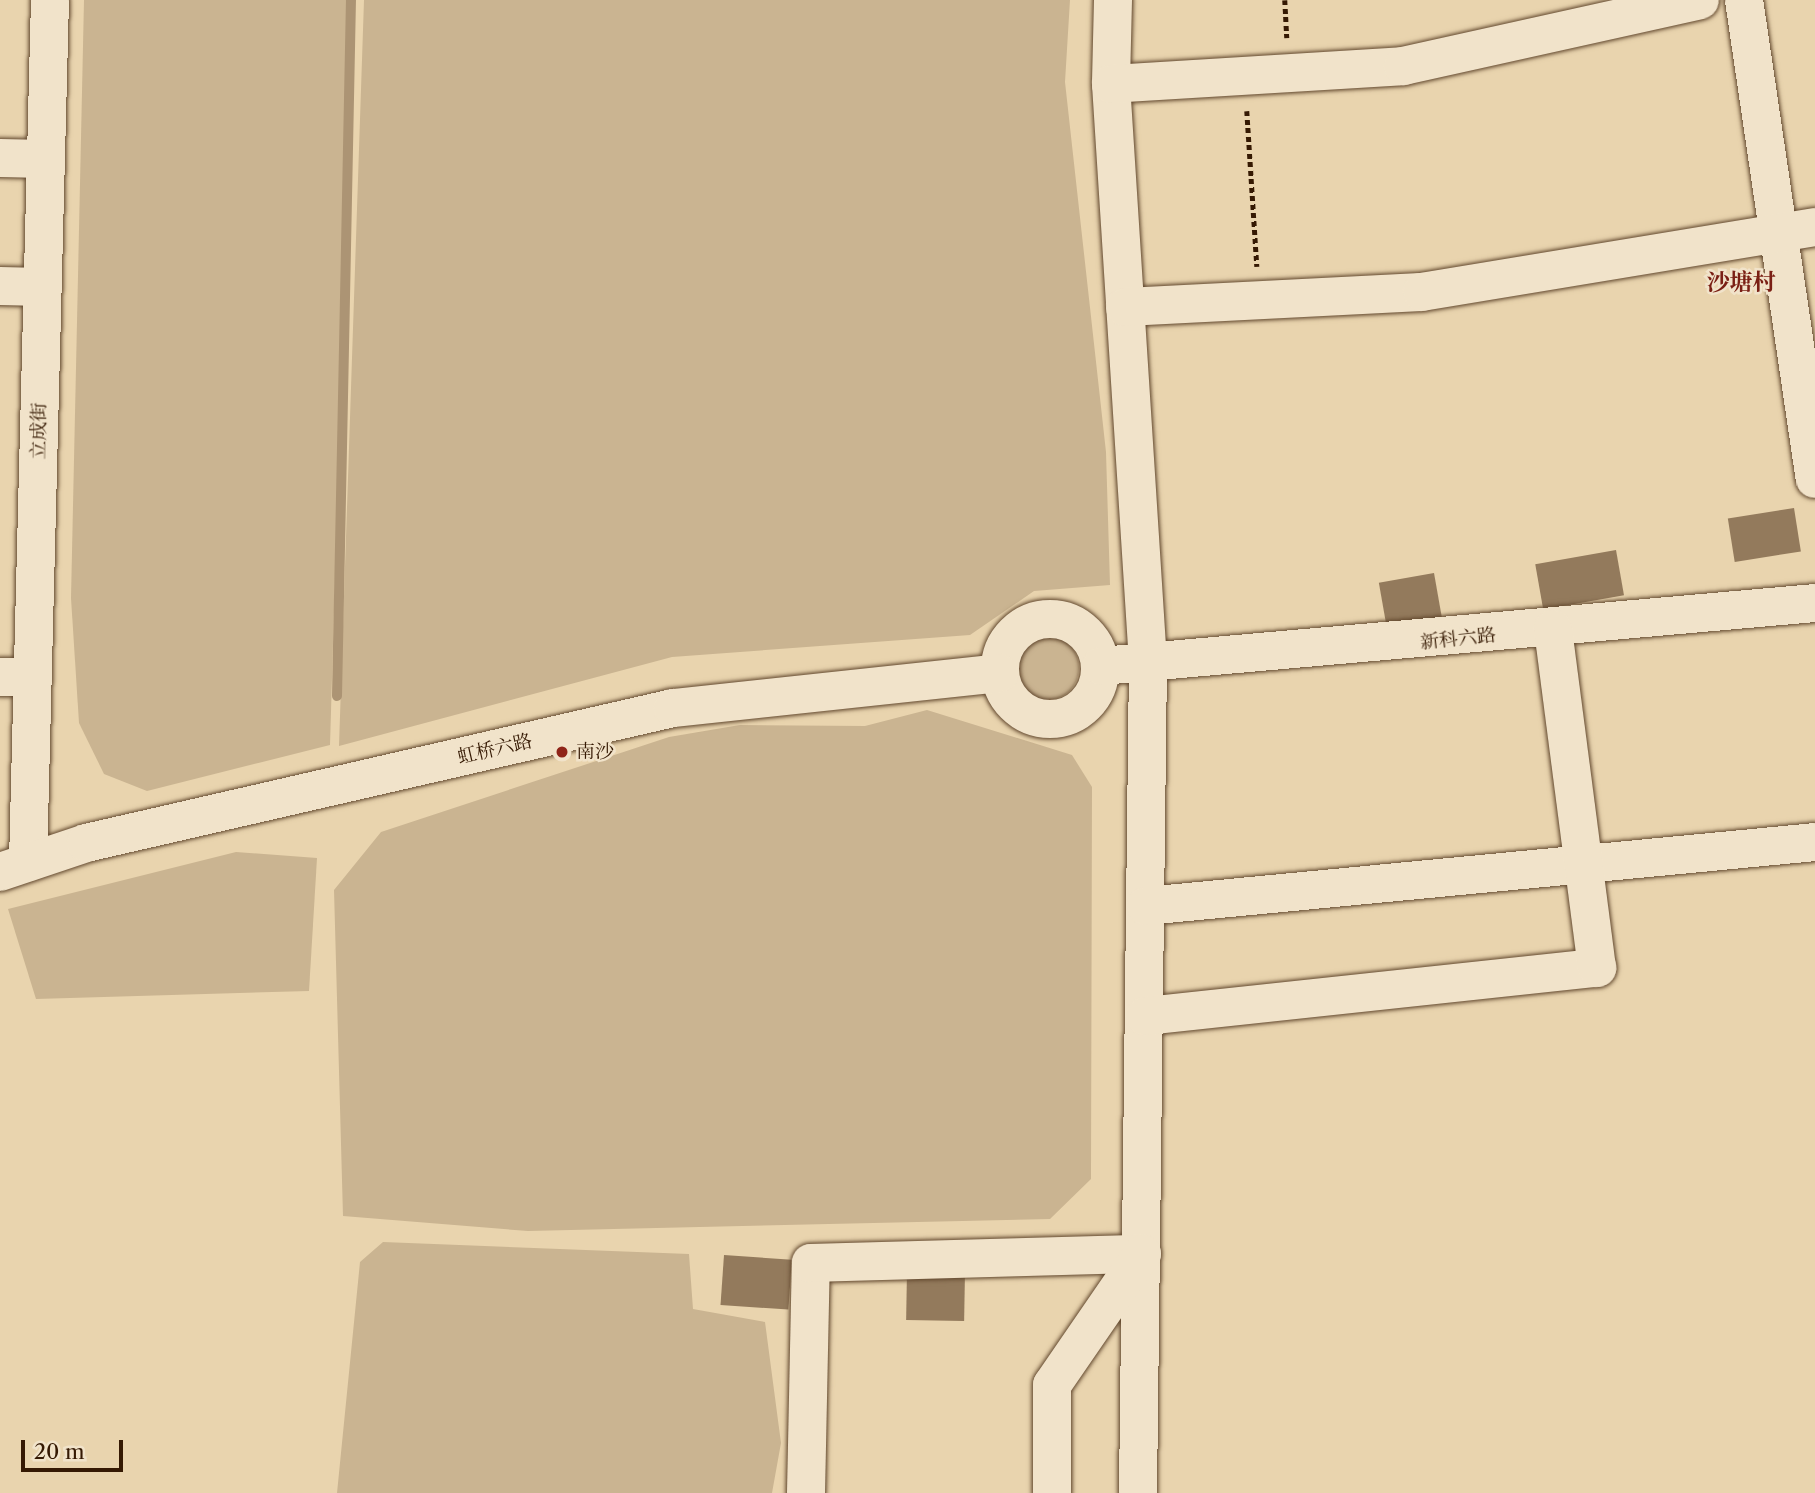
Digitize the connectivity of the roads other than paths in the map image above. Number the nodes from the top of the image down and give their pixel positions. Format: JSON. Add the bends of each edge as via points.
{"nodes":[{"id":1,"x":50,"y":0,"type":"edge"},
{"id":2,"x":1113,"y":0,"type":"edge"},
{"id":3,"x":1700,"y":0,"type":"edge"},
{"id":4,"x":1744,"y":0,"type":"edge"},
{"id":5,"x":1111,"y":84,"type":"junction"},
{"id":6,"x":0,"y":158,"type":"edge"},
{"id":7,"x":46,"y":159,"type":"junction"},
{"id":8,"x":1815,"y":227,"type":"edge"},
{"id":9,"x":1778,"y":231,"type":"junction"},
{"id":10,"x":0,"y":286,"type":"edge"},
{"id":11,"x":43,"y":287,"type":"junction"},
{"id":12,"x":1125,"y":307,"type":"junction"},
{"id":13,"x":1815,"y":479,"type":"edge"},
{"id":14,"x":1815,"y":603,"type":"edge"},
{"id":15,"x":1553,"y":629,"type":"junction"},
{"id":16,"x":1148,"y":662,"type":"junction"},
{"id":17,"x":1101,"y":666,"type":"junction"},
{"id":18,"x":999,"y":673,"type":"junction"},
{"id":19,"x":16,"y":677,"type":"edge"},
{"id":20,"x":1815,"y":842,"type":"edge"},
{"id":21,"x":1584,"y":864,"type":"junction"},
{"id":22,"x":14,"y":867,"type":"edge"},
{"id":23,"x":1146,"y":906,"type":"junction"},
{"id":24,"x":1145,"y":1016,"type":"junction"},
{"id":25,"x":1142,"y":1254,"type":"junction"},
{"id":26,"x":806,"y":1493,"type":"edge"},
{"id":27,"x":1052,"y":1493,"type":"edge"},
{"id":28,"x":1138,"y":1493,"type":"edge"}],
"edges":[{"from":1,"to":7,"type":"street","name":"立成街"},
{"from":2,"to":5,"type":"street"},
{"from":3,"to":5,"type":"street","via":[[1403,66]]},
{"from":4,"to":9,"type":"street"},
{"from":5,"to":12,"type":"street"},
{"from":6,"to":7,"type":"street"},
{"from":7,"to":11,"type":"street","name":"立成街"},
{"from":8,"to":9,"type":"street"},
{"from":9,"to":12,"type":"street","via":[[1422,292]]},
{"from":9,"to":13,"type":"street"},
{"from":10,"to":11,"type":"street"},
{"from":11,"to":19,"type":"street","name":"立成街"},
{"from":12,"to":16,"type":"street"},
{"from":14,"to":15,"type":"street","name":"新科六路"},
{"from":15,"to":16,"type":"street","name":"新科六路"},
{"from":15,"to":21,"type":"street"},
{"from":16,"to":17,"type":"street","name":"新科六路"},
{"from":16,"to":23,"type":"street"},
{"from":17,"to":18,"type":"street","via":[[1090,699],[1078,711],[1053,718],[1013,704]]},
{"from":17,"to":18,"type":"street","via":[[1083,631],[1046,618],[1012,637]]},
{"from":18,"to":22,"type":"street","name":"虹桥六路","via":[[673,708]]},
{"from":19,"to":22,"type":"street","name":"立成街"},
{"from":20,"to":21,"type":"street"},
{"from":21,"to":23,"type":"street"},
{"from":21,"to":24,"type":"street","via":[[1597,968]]},
{"from":23,"to":24,"type":"street"},
{"from":24,"to":25,"type":"street"},
{"from":25,"to":26,"type":"street","via":[[811,1263]]},
{"from":25,"to":27,"type":"street","via":[[1052,1385]]},
{"from":25,"to":28,"type":"street"}]}
